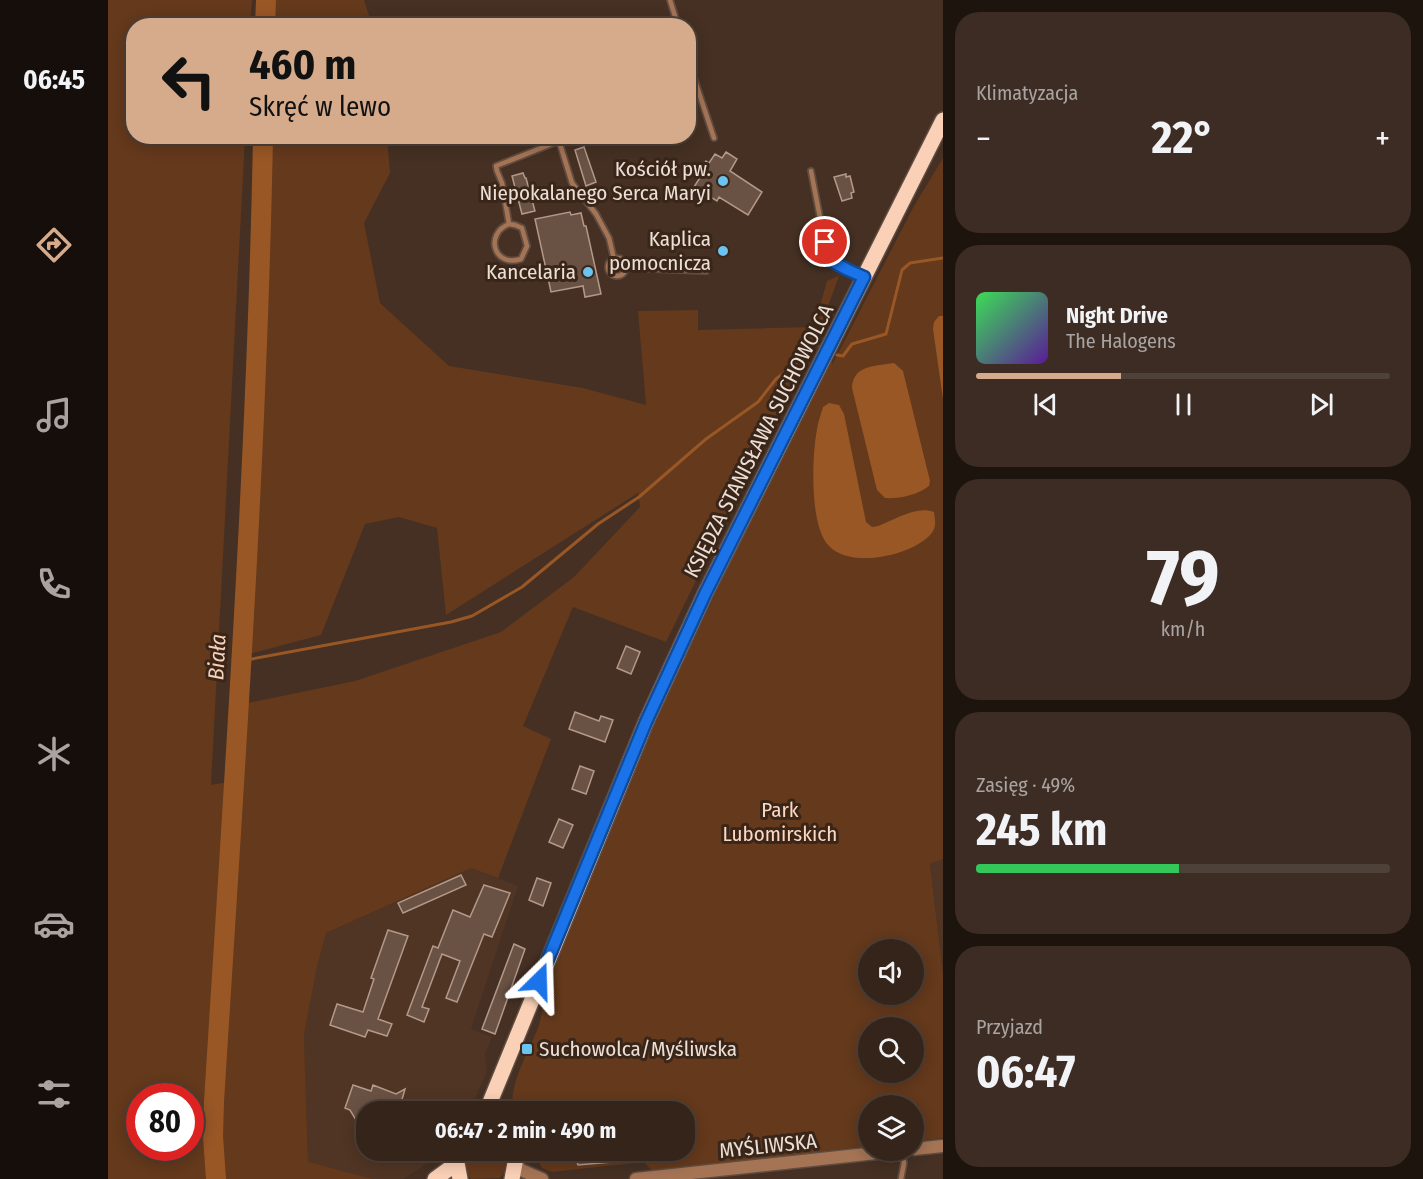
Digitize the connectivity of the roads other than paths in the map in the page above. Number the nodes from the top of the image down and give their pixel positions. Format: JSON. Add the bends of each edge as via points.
{"nodes":[{"id":1,"x":670,"y":0,"type":"edge"},
{"id":2,"x":676,"y":18,"type":"edge"},
{"id":3,"x":696,"y":85,"type":"edge"},
{"id":4,"x":943,"y":120,"type":"edge"},
{"id":5,"x":714,"y":138,"type":"dead end"},
{"id":6,"x":551,"y":144,"type":"edge"},
{"id":7,"x":559,"y":144,"type":"edge"},
{"id":8,"x":811,"y":171,"type":"dead end"},
{"id":9,"x":509,"y":224,"type":"junction"},
{"id":10,"x":614,"y":259,"type":"junction"},
{"id":11,"x":627,"y":268,"type":"junction"},
{"id":12,"x":706,"y":271,"type":"dead end"},
{"id":13,"x":864,"y":277,"type":"junction"},
{"id":14,"x":498,"y":1084,"type":"junction"},
{"id":15,"x":489,"y":1101,"type":"edge"},
{"id":16,"x":497,"y":1101,"type":"edge"},
{"id":17,"x":943,"y":1146,"type":"edge"},
{"id":18,"x":924,"y":1148,"type":"edge"},
{"id":19,"x":858,"y":1156,"type":"edge"},
{"id":20,"x":455,"y":1161,"type":"edge"},
{"id":21,"x":459,"y":1161,"type":"edge"},
{"id":22,"x":513,"y":1161,"type":"edge"},
{"id":23,"x":515,"y":1161,"type":"edge"},
{"id":24,"x":904,"y":1161,"type":"edge"},
{"id":25,"x":435,"y":1179,"type":"edge"},
{"id":26,"x":460,"y":1179,"type":"edge"},
{"id":27,"x":512,"y":1179,"type":"edge"},
{"id":28,"x":542,"y":1179,"type":"edge"},
{"id":29,"x":636,"y":1179,"type":"edge"},
{"id":30,"x":901,"y":1179,"type":"edge"}],
"edges":[{"from":1,"to":2,"type":"lane"},
{"from":3,"to":5,"type":"lane"},
{"from":4,"to":13,"type":"highway","name":"KSIĘDZA STANISŁAWA SUCHOWOLCA"},
{"from":6,"to":9,"type":"lane","via":[[496,166]]},
{"from":7,"to":10,"type":"lane","via":[[572,183],[596,214],[609,238]]},
{"from":8,"to":13,"type":"lane","via":[[828,259]]},
{"from":9,"to":9,"type":"lane","via":[[498,232],[495,250],[514,262],[521,259],[527,246],[522,228]]},
{"from":10,"to":11,"type":"lane","via":[[624,261]]},
{"from":10,"to":11,"type":"lane","via":[[608,266],[612,275],[622,276]]},
{"from":11,"to":12,"type":"lane"},
{"from":13,"to":14,"type":"highway","name":"KSIĘDZA STANISŁAWA SUCHOWOLCA","via":[[705,594],[651,711]]},
{"from":14,"to":15,"type":"highway","name":"KSIĘDZA STANISŁAWA SUCHOWOLCA"},
{"from":14,"to":16,"type":"highway","name":"KSIĘDZA STANISŁAWA SUCHOWOLCA"},
{"from":17,"to":18,"type":"street"},
{"from":19,"to":29,"type":"street","name":"MYŚLIWSKA"},
{"from":20,"to":25,"type":"highway"},
{"from":21,"to":26,"type":"highway"},
{"from":22,"to":27,"type":"highway"},
{"from":23,"to":28,"type":"street","via":[[521,1170]]},
{"from":24,"to":30,"type":"lane"}]}
